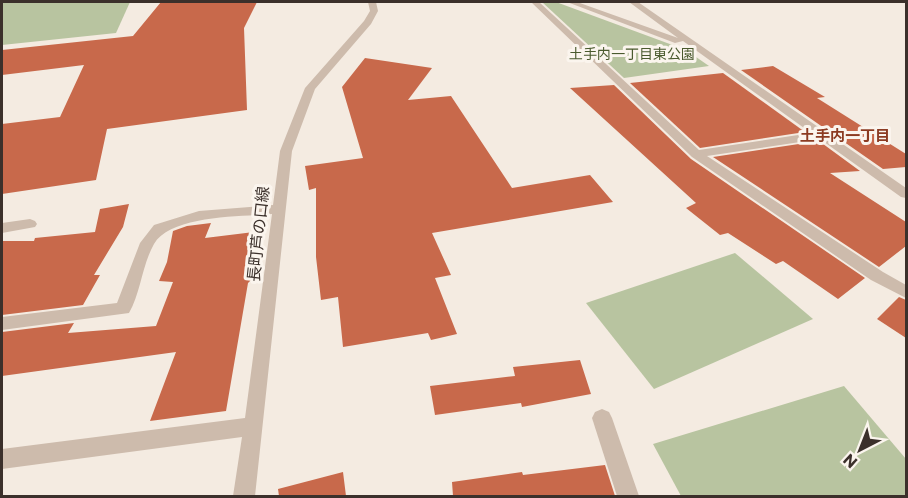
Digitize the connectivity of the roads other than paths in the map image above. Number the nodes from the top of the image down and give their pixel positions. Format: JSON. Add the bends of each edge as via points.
{"nodes":[{"id":1,"x":372,"y":2,"type":"edge"},
{"id":2,"x":535,"y":2,"type":"edge"},
{"id":3,"x":571,"y":2,"type":"edge"},
{"id":4,"x":633,"y":2,"type":"edge"},
{"id":5,"x":658,"y":20,"type":"junction"},
{"id":6,"x":638,"y":26,"type":"junction"},
{"id":7,"x":697,"y":48,"type":"junction"},
{"id":8,"x":821,"y":135,"type":"junction"},
{"id":9,"x":696,"y":154,"type":"junction"},
{"id":10,"x":906,"y":194,"type":"edge"},
{"id":11,"x":279,"y":209,"type":"junction"},
{"id":12,"x":30,"y":224,"type":"dead end"},
{"id":13,"x":2,"y":228,"type":"edge"},
{"id":14,"x":906,"y":292,"type":"edge"},
{"id":15,"x":2,"y":323,"type":"edge"},
{"id":16,"x":602,"y":418,"type":"dead end"},
{"id":17,"x":254,"y":426,"type":"junction"},
{"id":18,"x":2,"y":459,"type":"edge"},
{"id":19,"x":244,"y":496,"type":"edge"},
{"id":20,"x":627,"y":496,"type":"edge"}],
"edges":[{"from":1,"to":11,"type":"street","name":"長町芦の口線","via":[[374,11],[368,22],[310,88],[286,151]]},
{"from":2,"to":9,"type":"street"},
{"from":3,"to":6,"type":"street"},
{"from":4,"to":5,"type":"street"},
{"from":5,"to":6,"type":"street"},
{"from":5,"to":7,"type":"street"},
{"from":6,"to":7,"type":"street"},
{"from":7,"to":8,"type":"street"},
{"from":8,"to":9,"type":"street"},
{"from":8,"to":10,"type":"street"},
{"from":9,"to":14,"type":"street"},
{"from":11,"to":15,"type":"street","via":[[199,216],[159,228],[147,243],[123,309]]},
{"from":11,"to":17,"type":"street","name":"長町芦の口線"},
{"from":12,"to":13,"type":"street"},
{"from":16,"to":20,"type":"street"},
{"from":17,"to":18,"type":"street"},
{"from":17,"to":19,"type":"street","name":"長町芦の口線"}]}
